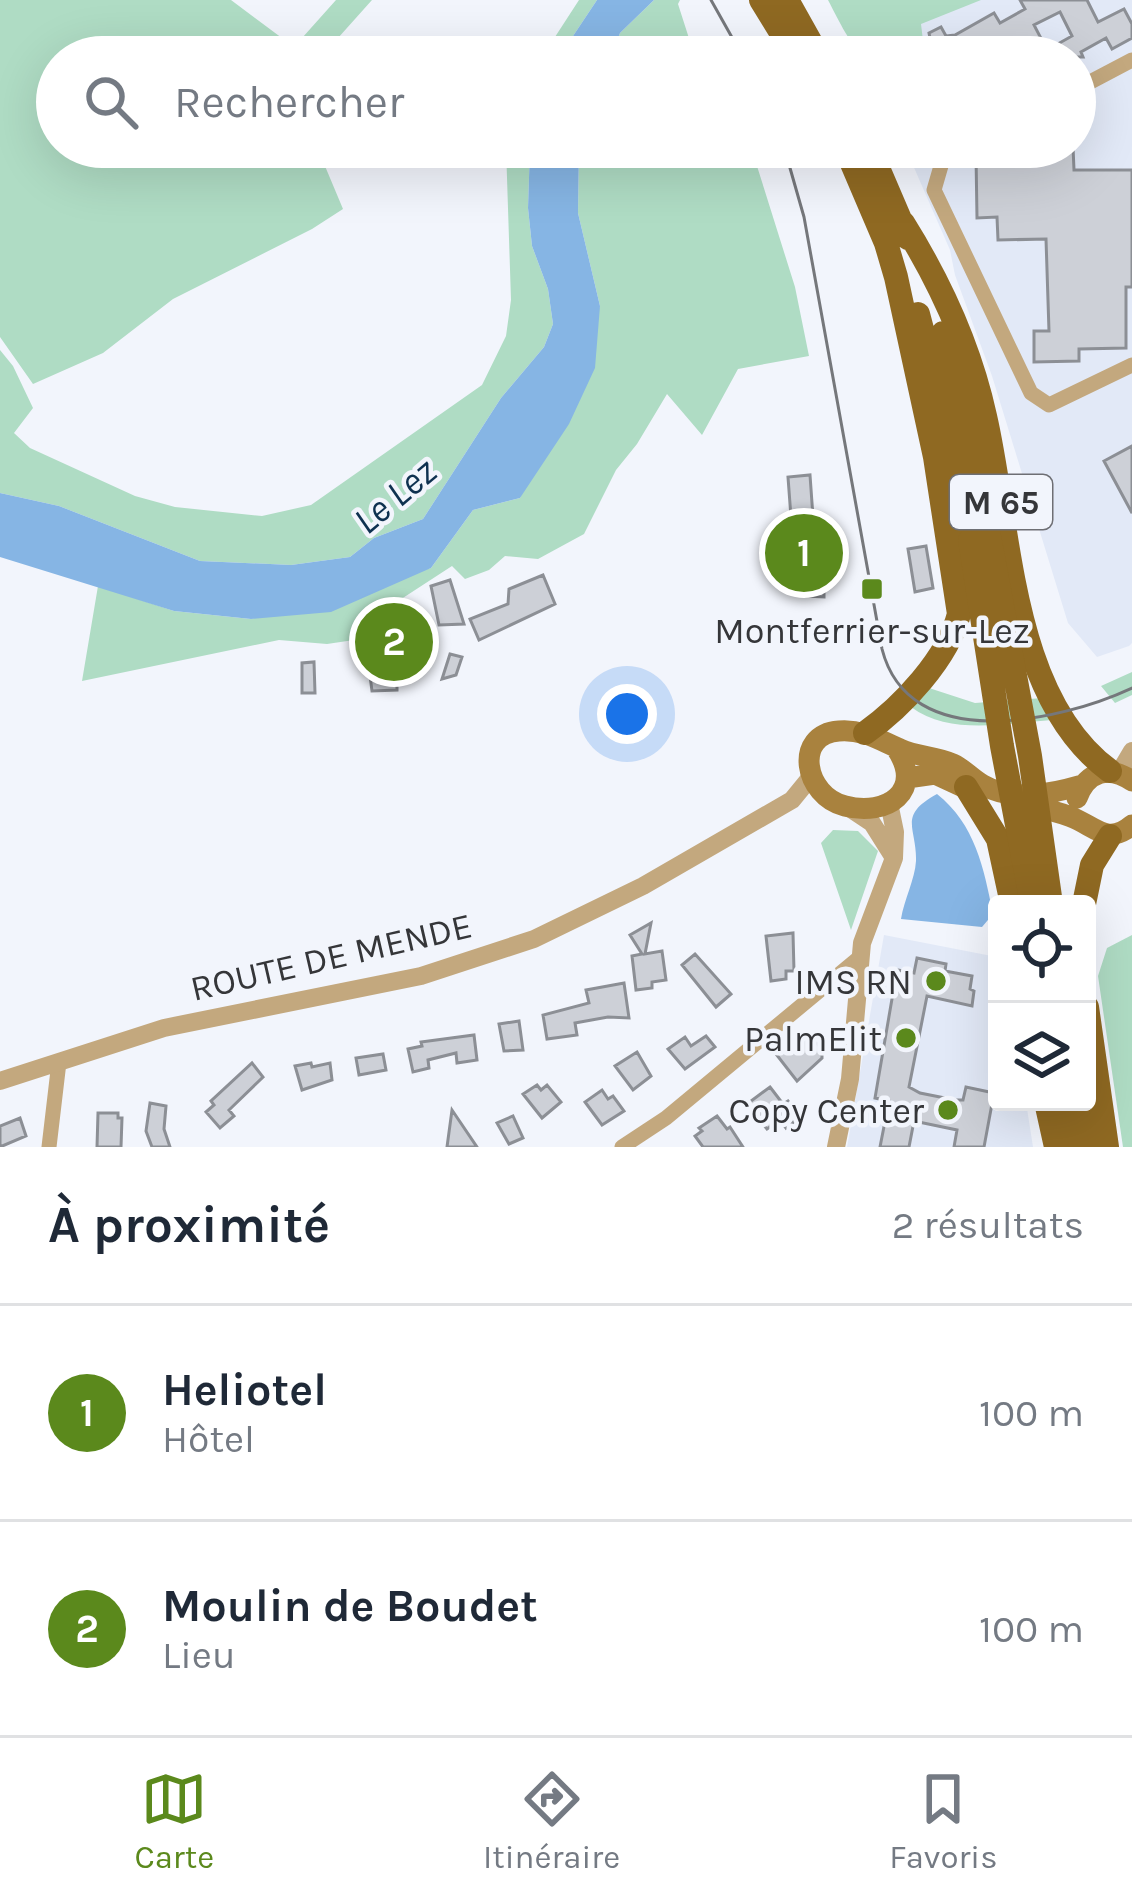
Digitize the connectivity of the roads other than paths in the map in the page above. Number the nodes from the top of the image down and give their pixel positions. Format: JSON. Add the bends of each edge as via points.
{"nodes":[{"id":1,"x":761,"y":0,"type":"edge"},
{"id":2,"x":787,"y":0,"type":"edge"},
{"id":3,"x":783,"y":36,"type":"edge"},
{"id":4,"x":808,"y":36,"type":"edge"},
{"id":5,"x":1132,"y":60,"type":"edge"},
{"id":6,"x":1096,"y":79,"type":"edge"},
{"id":7,"x":855,"y":168,"type":"edge"},
{"id":8,"x":856,"y":168,"type":"edge"},
{"id":9,"x":878,"y":168,"type":"edge"},
{"id":10,"x":941,"y":168,"type":"edge"},
{"id":11,"x":903,"y":223,"type":"junction"},
{"id":12,"x":1132,"y":365,"type":"edge"},
{"id":13,"x":979,"y":538,"type":"junction"},
{"id":14,"x":865,"y":733,"type":"junction"},
{"id":15,"x":896,"y":748,"type":"junction"},
{"id":16,"x":1132,"y":751,"type":"edge"},
{"id":17,"x":1124,"y":776,"type":"edge"},
{"id":18,"x":907,"y":778,"type":"junction"},
{"id":19,"x":1082,"y":785,"type":"junction"},
{"id":20,"x":816,"y":787,"type":"junction"},
{"id":21,"x":966,"y":788,"type":"junction"},
{"id":22,"x":889,"y":803,"type":"junction"},
{"id":23,"x":848,"y":807,"type":"junction"},
{"id":24,"x":1082,"y":821,"type":"junction"},
{"id":25,"x":1121,"y":831,"type":"edge"},
{"id":26,"x":894,"y":858,"type":"junction"},
{"id":27,"x":1010,"y":895,"type":"edge"},
{"id":28,"x":1030,"y":895,"type":"edge"},
{"id":29,"x":1050,"y":895,"type":"edge"},
{"id":30,"x":1086,"y":895,"type":"edge"},
{"id":31,"x":860,"y":957,"type":"junction"},
{"id":32,"x":59,"y":1062,"type":"junction"},
{"id":33,"x":1096,"y":1070,"type":"edge"},
{"id":34,"x":0,"y":1081,"type":"edge"},
{"id":35,"x":1048,"y":1111,"type":"edge"},
{"id":36,"x":1067,"y":1111,"type":"edge"},
{"id":37,"x":1086,"y":1111,"type":"edge"},
{"id":38,"x":49,"y":1147,"type":"edge"},
{"id":39,"x":622,"y":1147,"type":"edge"},
{"id":40,"x":836,"y":1147,"type":"edge"},
{"id":41,"x":1057,"y":1147,"type":"edge"},
{"id":42,"x":1073,"y":1147,"type":"edge"},
{"id":43,"x":1092,"y":1147,"type":"edge"},
{"id":44,"x":1107,"y":1147,"type":"edge"}],
"edges":[{"from":1,"to":3,"type":"main road"},
{"from":2,"to":4,"type":"main road"},
{"from":5,"to":6,"type":"street"},
{"from":7,"to":14,"type":"main road","number":"M 65","via":[[896,277],[959,614],[934,661]]},
{"from":8,"to":13,"type":"main road","number":"M 65","via":[[904,268]]},
{"from":9,"to":11,"type":"main road","number":"M 65"},
{"from":10,"to":12,"type":"street","via":[[934,190],[1031,393],[1049,405]]},
{"from":11,"to":13,"type":"main road","number":"M 65","via":[[970,434]]},
{"from":11,"to":17,"type":"main road","number":"M 65","via":[[930,266],[974,373],[1036,667],[1078,740]]},
{"from":13,"to":28,"type":"main road","number":"M 65","bridge":true,"via":[[1001,746]]},
{"from":13,"to":29,"type":"main road","number":"M 65","bridge":true,"via":[[1030,756]]},
{"from":14,"to":15,"type":"main road"},
{"from":14,"to":20,"type":"main road","via":[[823,736],[810,755]]},
{"from":15,"to":18,"type":"main road"},
{"from":15,"to":19,"type":"main road","via":[[953,764],[997,790],[1027,795]]},
{"from":16,"to":17,"type":"street"},
{"from":17,"to":19,"type":"main road","via":[[1097,773]]},
{"from":18,"to":21,"type":"main road","via":[[934,774]]},
{"from":18,"to":22,"type":"main road"},
{"from":19,"to":24,"type":"main road"},
{"from":20,"to":23,"type":"main road"},
{"from":20,"to":32,"type":"street","name":"ROUTE DE MENDE","via":[[577,922],[476,961],[164,1028]]},
{"from":21,"to":24,"type":"main road"},
{"from":21,"to":27,"type":"main road","via":[[998,839]]},
{"from":22,"to":23,"type":"main road"},
{"from":22,"to":26,"type":"street"},
{"from":23,"to":26,"type":"street","via":[[872,823]]},
{"from":24,"to":25,"type":"main road","via":[[1099,834]]},
{"from":25,"to":30,"type":"main road","via":[[1092,865]]},
{"from":26,"to":31,"type":"street"},
{"from":31,"to":39,"type":"street"},
{"from":31,"to":40,"type":"street"},
{"from":32,"to":34,"type":"street","name":"ROUTE DE MENDE"},
{"from":32,"to":38,"type":"street"},
{"from":33,"to":44,"type":"main road"},
{"from":35,"to":41,"type":"main road"},
{"from":36,"to":42,"type":"main road"},
{"from":37,"to":43,"type":"main road"}]}
